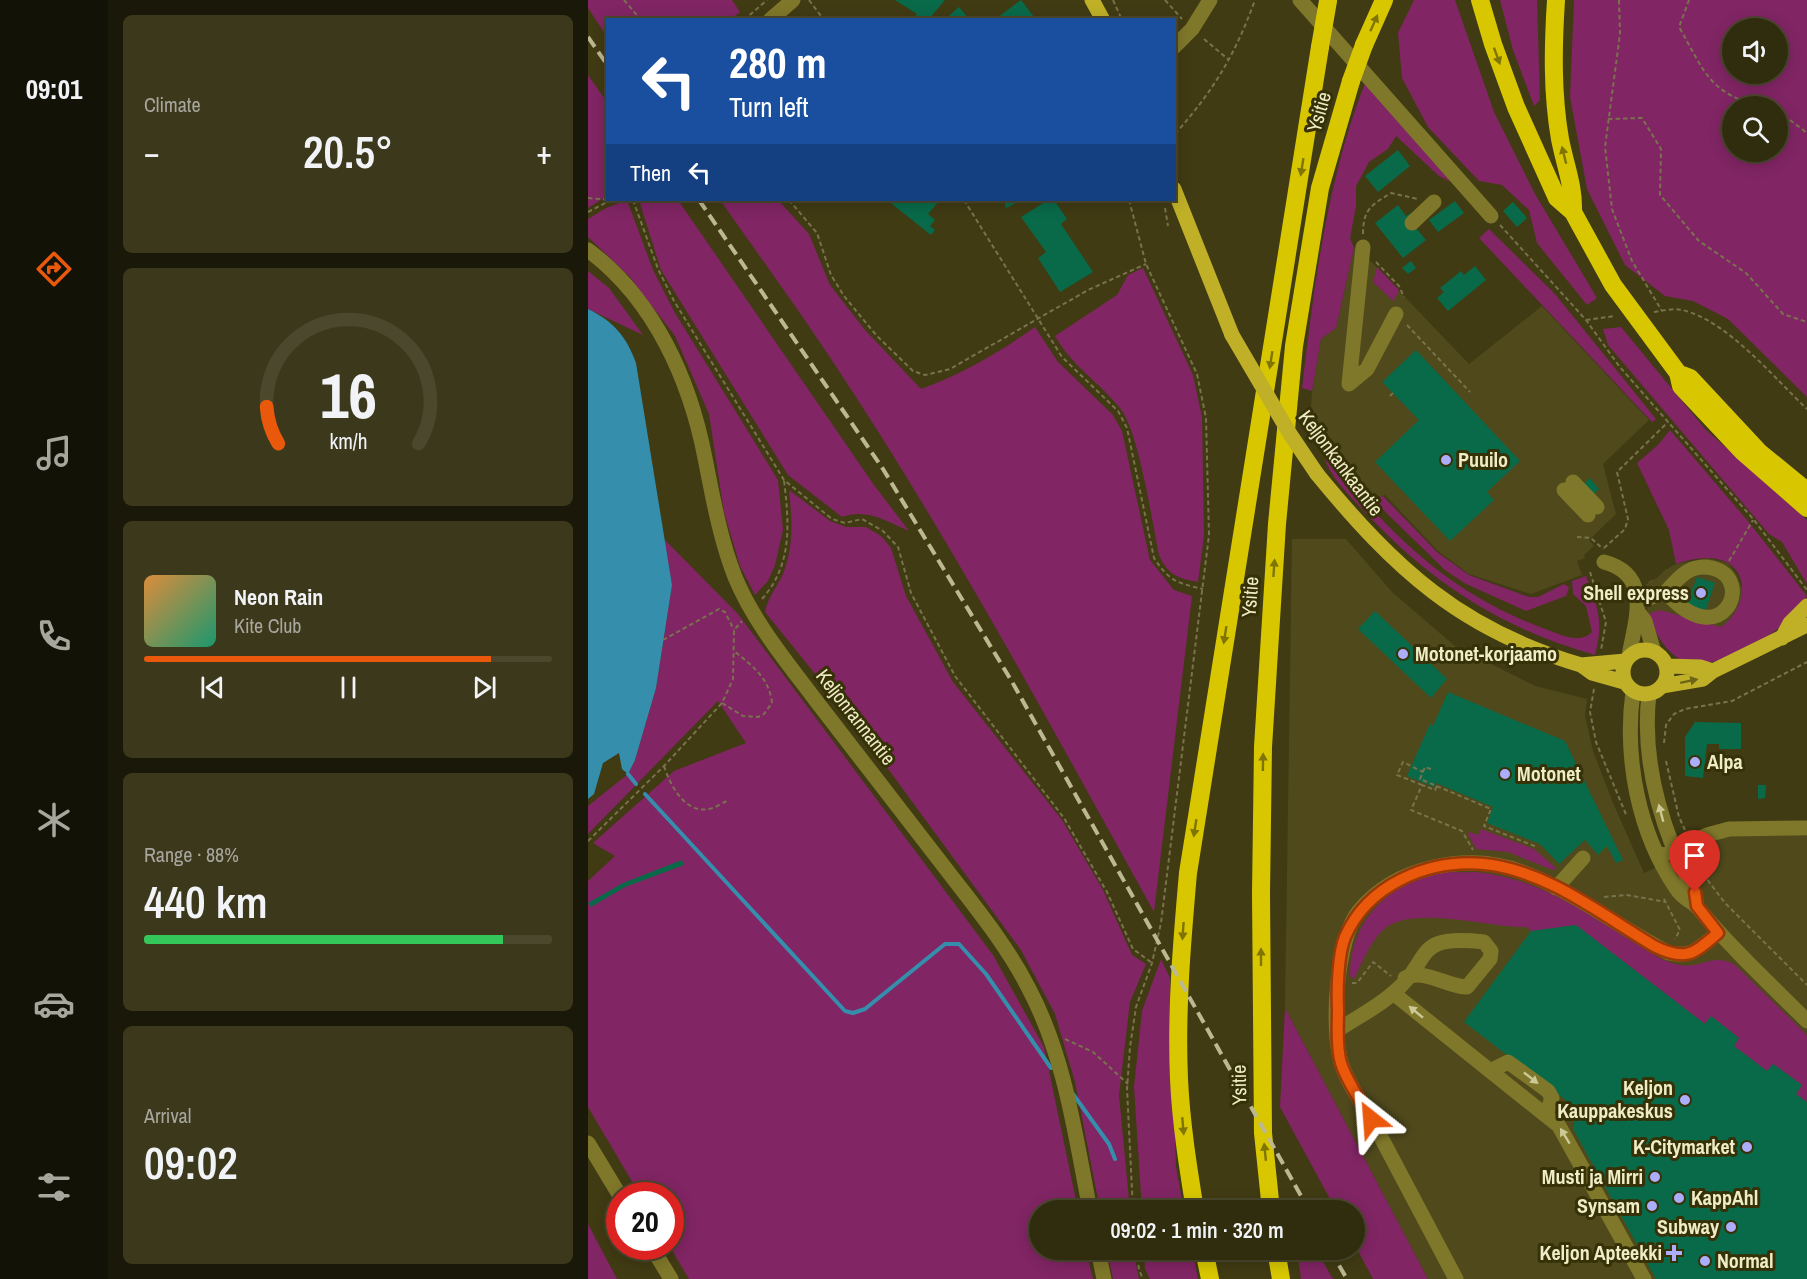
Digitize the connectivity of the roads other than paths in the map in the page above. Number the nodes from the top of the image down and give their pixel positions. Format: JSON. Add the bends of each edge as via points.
{"nodes":[{"id":1,"x":793,"y":0,"type":"edge"},
{"id":2,"x":1092,"y":0,"type":"edge"},
{"id":3,"x":1210,"y":0,"type":"edge"},
{"id":4,"x":1300,"y":0,"type":"edge"},
{"id":5,"x":1328,"y":0,"type":"edge"},
{"id":6,"x":1384,"y":0,"type":"edge"},
{"id":7,"x":1480,"y":0,"type":"edge"},
{"id":8,"x":1556,"y":0,"type":"edge"},
{"id":9,"x":772,"y":18,"type":"edge"},
{"id":10,"x":1102,"y":18,"type":"edge"},
{"id":11,"x":1176,"y":45,"type":"edge"},
{"id":12,"x":1176,"y":194,"type":"edge"},
{"id":13,"x":1434,"y":202,"type":"road end"},
{"id":14,"x":1573,"y":212,"type":"junction"},
{"id":15,"x":1491,"y":216,"type":"road end"},
{"id":16,"x":1412,"y":224,"type":"dead end"},
{"id":17,"x":1363,"y":247,"type":"road end"},
{"id":18,"x":588,"y":250,"type":"edge"},
{"id":19,"x":1396,"y":315,"type":"dead end"},
{"id":20,"x":1678,"y":373,"type":"junction"},
{"id":21,"x":1569,"y":486,"type":"dead end"},
{"id":22,"x":1807,"y":491,"type":"edge"},
{"id":23,"x":1807,"y":508,"type":"edge"},
{"id":24,"x":1592,"y":511,"type":"dead end"},
{"id":25,"x":1602,"y":554,"type":"road end"},
{"id":26,"x":1666,"y":592,"type":"junction"},
{"id":27,"x":1807,"y":606,"type":"edge"},
{"id":28,"x":1638,"y":607,"type":"junction"},
{"id":29,"x":1807,"y":625,"type":"edge"},
{"id":30,"x":1782,"y":638,"type":"junction"},
{"id":31,"x":1654,"y":652,"type":"junction"},
{"id":32,"x":1627,"y":659,"type":"junction"},
{"id":33,"x":1581,"y":665,"type":"junction"},
{"id":34,"x":1666,"y":666,"type":"junction"},
{"id":35,"x":1713,"y":671,"type":"junction"},
{"id":36,"x":1629,"y":687,"type":"junction"},
{"id":37,"x":1656,"y":690,"type":"junction"},
{"id":38,"x":1807,"y":828,"type":"edge"},
{"id":39,"x":1674,"y":850,"type":"junction"},
{"id":40,"x":1658,"y":857,"type":"junction"},
{"id":41,"x":1583,"y":858,"type":"dead end"},
{"id":42,"x":1556,"y":888,"type":"junction"},
{"id":43,"x":1697,"y":906,"type":"junction"},
{"id":44,"x":1718,"y":933,"type":"junction"},
{"id":45,"x":1405,"y":978,"type":"junction"},
{"id":46,"x":1393,"y":993,"type":"junction"},
{"id":47,"x":1807,"y":1021,"type":"edge"},
{"id":48,"x":1338,"y":1030,"type":"junction"},
{"id":49,"x":588,"y":1143,"type":"edge"},
{"id":50,"x":612,"y":1182,"type":"edge"},
{"id":51,"x":1088,"y":1200,"type":"edge"},
{"id":52,"x":1194,"y":1200,"type":"edge"},
{"id":53,"x":1270,"y":1200,"type":"edge"},
{"id":54,"x":659,"y":1260,"type":"edge"},
{"id":55,"x":1100,"y":1260,"type":"edge"},
{"id":56,"x":1205,"y":1260,"type":"edge"},
{"id":57,"x":1278,"y":1260,"type":"edge"},
{"id":58,"x":671,"y":1279,"type":"edge"},
{"id":59,"x":1104,"y":1279,"type":"edge"},
{"id":60,"x":1210,"y":1279,"type":"edge"},
{"id":61,"x":1281,"y":1279,"type":"edge"},
{"id":62,"x":1456,"y":1279,"type":"edge"},
{"id":63,"x":1644,"y":1279,"type":"edge"}],
"edges":[{"from":1,"to":9,"type":"street"},
{"from":2,"to":10,"type":"main road"},
{"from":3,"to":11,"type":"street","via":[[1192,29]]},
{"from":4,"to":15,"type":"street"},
{"from":5,"to":52,"type":"highway","one_way":true,"bridge":true,"via":[[1188,873],[1178,994],[1179,1079]]},
{"from":53,"to":6,"type":"highway","name":"Ysitie","one_way":true,"bridge":true,"via":[[1263,1133],[1261,904],[1263,747],[1277,524],[1294,346],[1318,200],[1351,81]]},
{"from":7,"to":14,"type":"highway","one_way":true,"via":[[1535,153],[1557,198]]},
{"from":14,"to":8,"type":"highway","one_way":true,"via":[[1574,192],[1553,86]]},
{"from":12,"to":33,"type":"main road","name":"Keljonkankaantie","bridge":true,"via":[[1232,335],[1317,474],[1383,550],[1439,597],[1502,635]]},
{"from":13,"to":16,"type":"street"},
{"from":14,"to":20,"type":"highway","via":[[1613,285]]},
{"from":17,"to":19,"type":"street","via":[[1349,384],[1366,369]]},
{"from":18,"to":51,"type":"street","name":"Keljonrannantie","via":[[633,295],[681,372],[696,417],[722,536],[734,576],[751,611],[989,926],[1027,985],[1050,1034],[1066,1089]]},
{"from":20,"to":22,"type":"highway","via":[[1690,378],[1759,452]]},
{"from":20,"to":23,"type":"highway","via":[[1681,386],[1711,420]]},
{"from":21,"to":24,"type":"street"},
{"from":25,"to":28,"type":"street","via":[[1627,573],[1634,584]]},
{"from":26,"to":26,"type":"street","via":[[1679,607],[1707,618],[1719,617],[1726,610],[1732,591],[1723,571],[1695,567],[1681,575]]},
{"from":26,"to":28,"type":"street"},
{"from":27,"to":30,"type":"main road"},
{"from":28,"to":31,"type":"street"},
{"from":28,"to":32,"type":"street"},
{"from":29,"to":30,"type":"main road"},
{"from":30,"to":35,"type":"main road"},
{"from":31,"to":32,"type":"main road","via":[[1640,650]]},
{"from":31,"to":34,"type":"main road"},
{"from":32,"to":33,"type":"main road","name":"Keljonkankaantie"},
{"from":32,"to":36,"type":"main road","via":[[1622,673]]},
{"from":33,"to":36,"type":"main road","name":"Keljonkankaantie"},
{"from":34,"to":35,"type":"main road"},
{"from":34,"to":37,"type":"main road","via":[[1666,678]]},
{"from":37,"to":35,"type":"main road","one_way":true,"via":[[1703,679]]},
{"from":36,"to":37,"type":"main road"},
{"from":36,"to":40,"type":"street","via":[[1637,794],[1644,828]]},
{"from":39,"to":37,"type":"street","one_way":true,"via":[[1653,783],[1649,744]]},
{"from":38,"to":39,"type":"street","via":[[1729,829]]},
{"from":39,"to":40,"type":"street"},
{"from":39,"to":43,"type":"street","via":[[1695,892]]},
{"from":40,"to":43,"type":"street","via":[[1684,900]]},
{"from":41,"to":42,"type":"street"},
{"from":42,"to":44,"type":"street","via":[[1669,953],[1683,956],[1696,951]]},
{"from":42,"to":48,"type":"street","via":[[1521,871],[1463,864],[1416,872],[1384,889],[1358,912],[1344,939],[1337,993]]},
{"from":43,"to":44,"type":"street"},
{"from":44,"to":47,"type":"street"},
{"from":45,"to":45,"type":"street","via":[[1425,952],[1440,941],[1484,942],[1491,951],[1490,959],[1467,987],[1420,975]]},
{"from":45,"to":46,"type":"street"},
{"from":46,"to":48,"type":"street"},
{"from":63,"to":46,"type":"street","one_way":true,"via":[[1564,1135],[1546,1115]]},
{"from":48,"to":62,"type":"street","via":[[1341,1062]]},
{"from":49,"to":50,"type":"street"},
{"from":54,"to":58,"type":"street"},
{"from":55,"to":59,"type":"street"},
{"from":56,"to":60,"type":"highway"},
{"from":57,"to":61,"type":"highway"}]}
